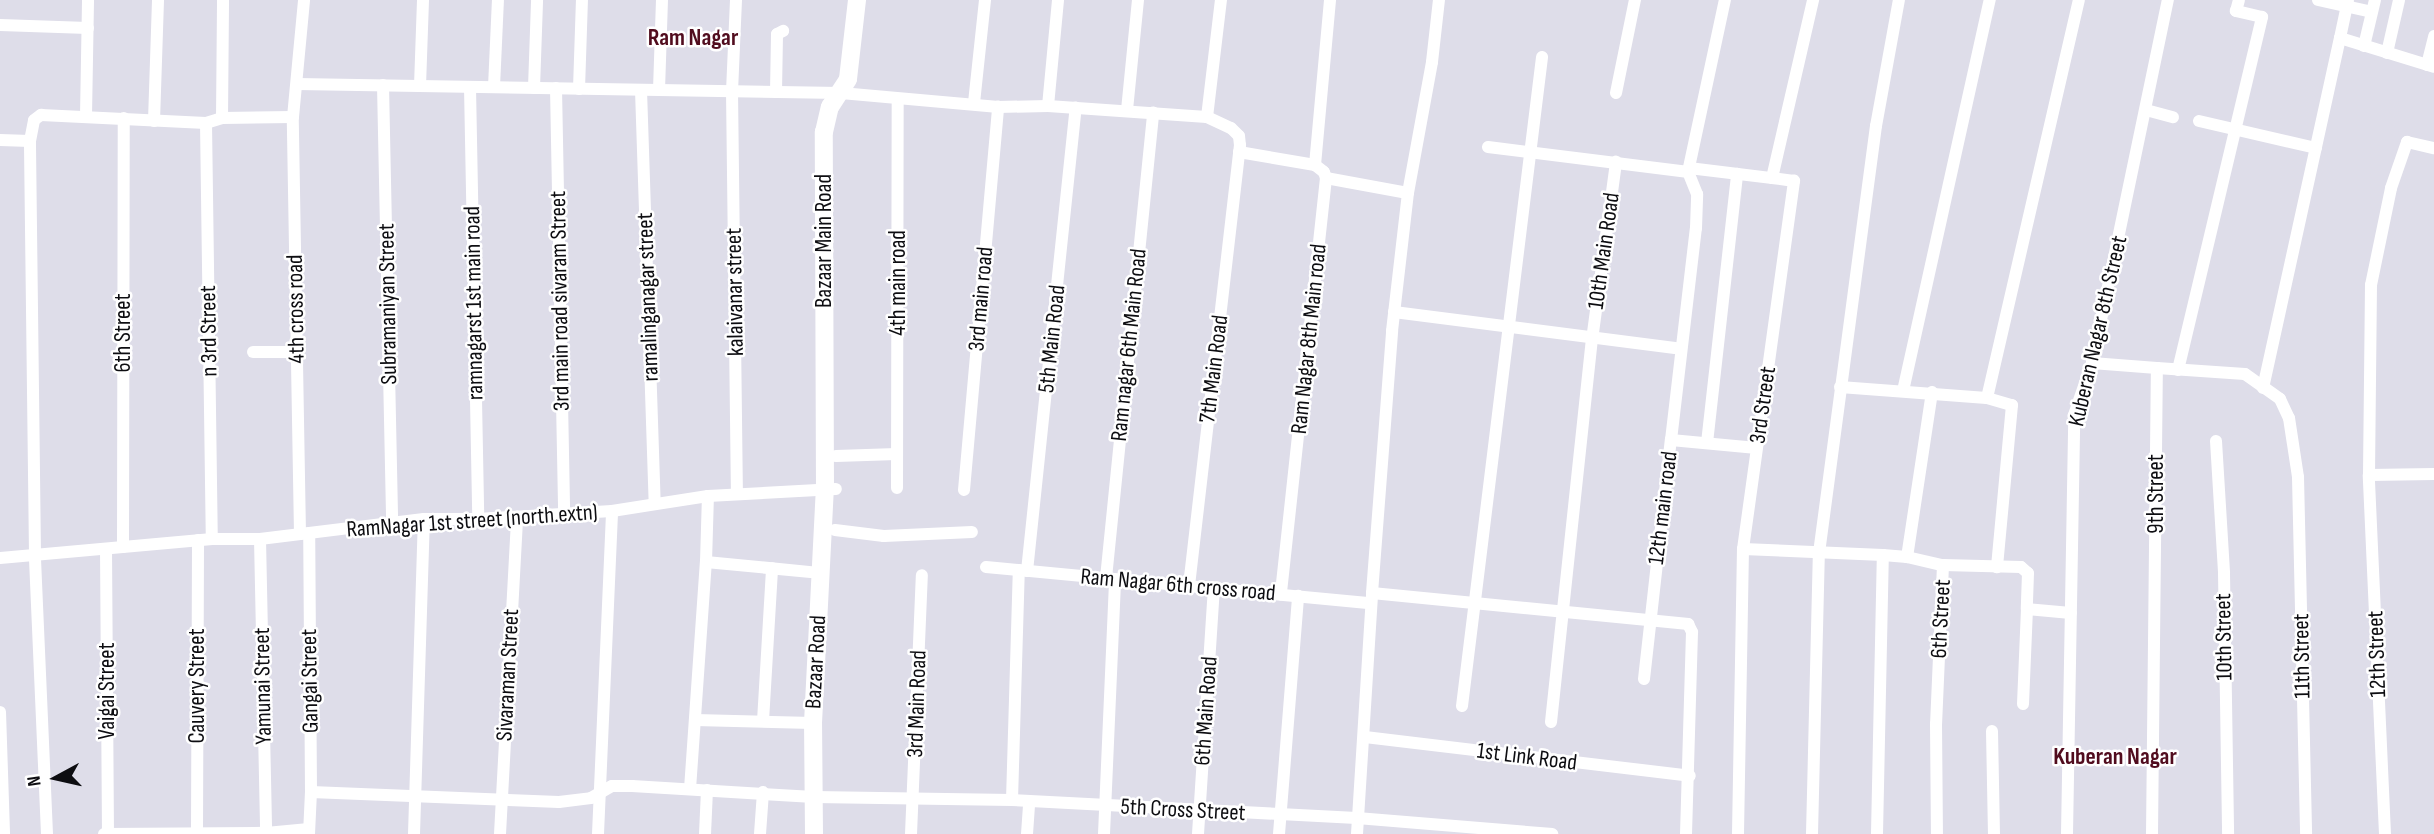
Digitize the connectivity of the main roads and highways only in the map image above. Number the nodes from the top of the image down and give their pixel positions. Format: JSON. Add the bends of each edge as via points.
{"nodes":[{"id":1,"x":857,"y":0,"type":"edge"},
{"id":2,"x":838,"y":97,"type":"junction"},
{"id":3,"x":830,"y":489,"type":"junction"},
{"id":4,"x":813,"y":792,"type":"junction"},
{"id":5,"x":814,"y":834,"type":"edge"}],
"edges":[{"from":1,"to":2,"type":"main road","name":"Bazaar Main Road","via":[[852,58]]},
{"from":2,"to":3,"type":"main road","via":[[832,148],[836,456]]},
{"from":2,"to":3,"type":"main road","name":"Bazaar Main Road","via":[[828,115],[824,150]]},
{"from":3,"to":4,"type":"main road","name":"Bazaar Road","via":[[821,573]]},
{"from":3,"to":4,"type":"main road","via":[[835,530],[822,769]]},
{"from":4,"to":5,"type":"main road","name":"Bazaar Road"}]}
